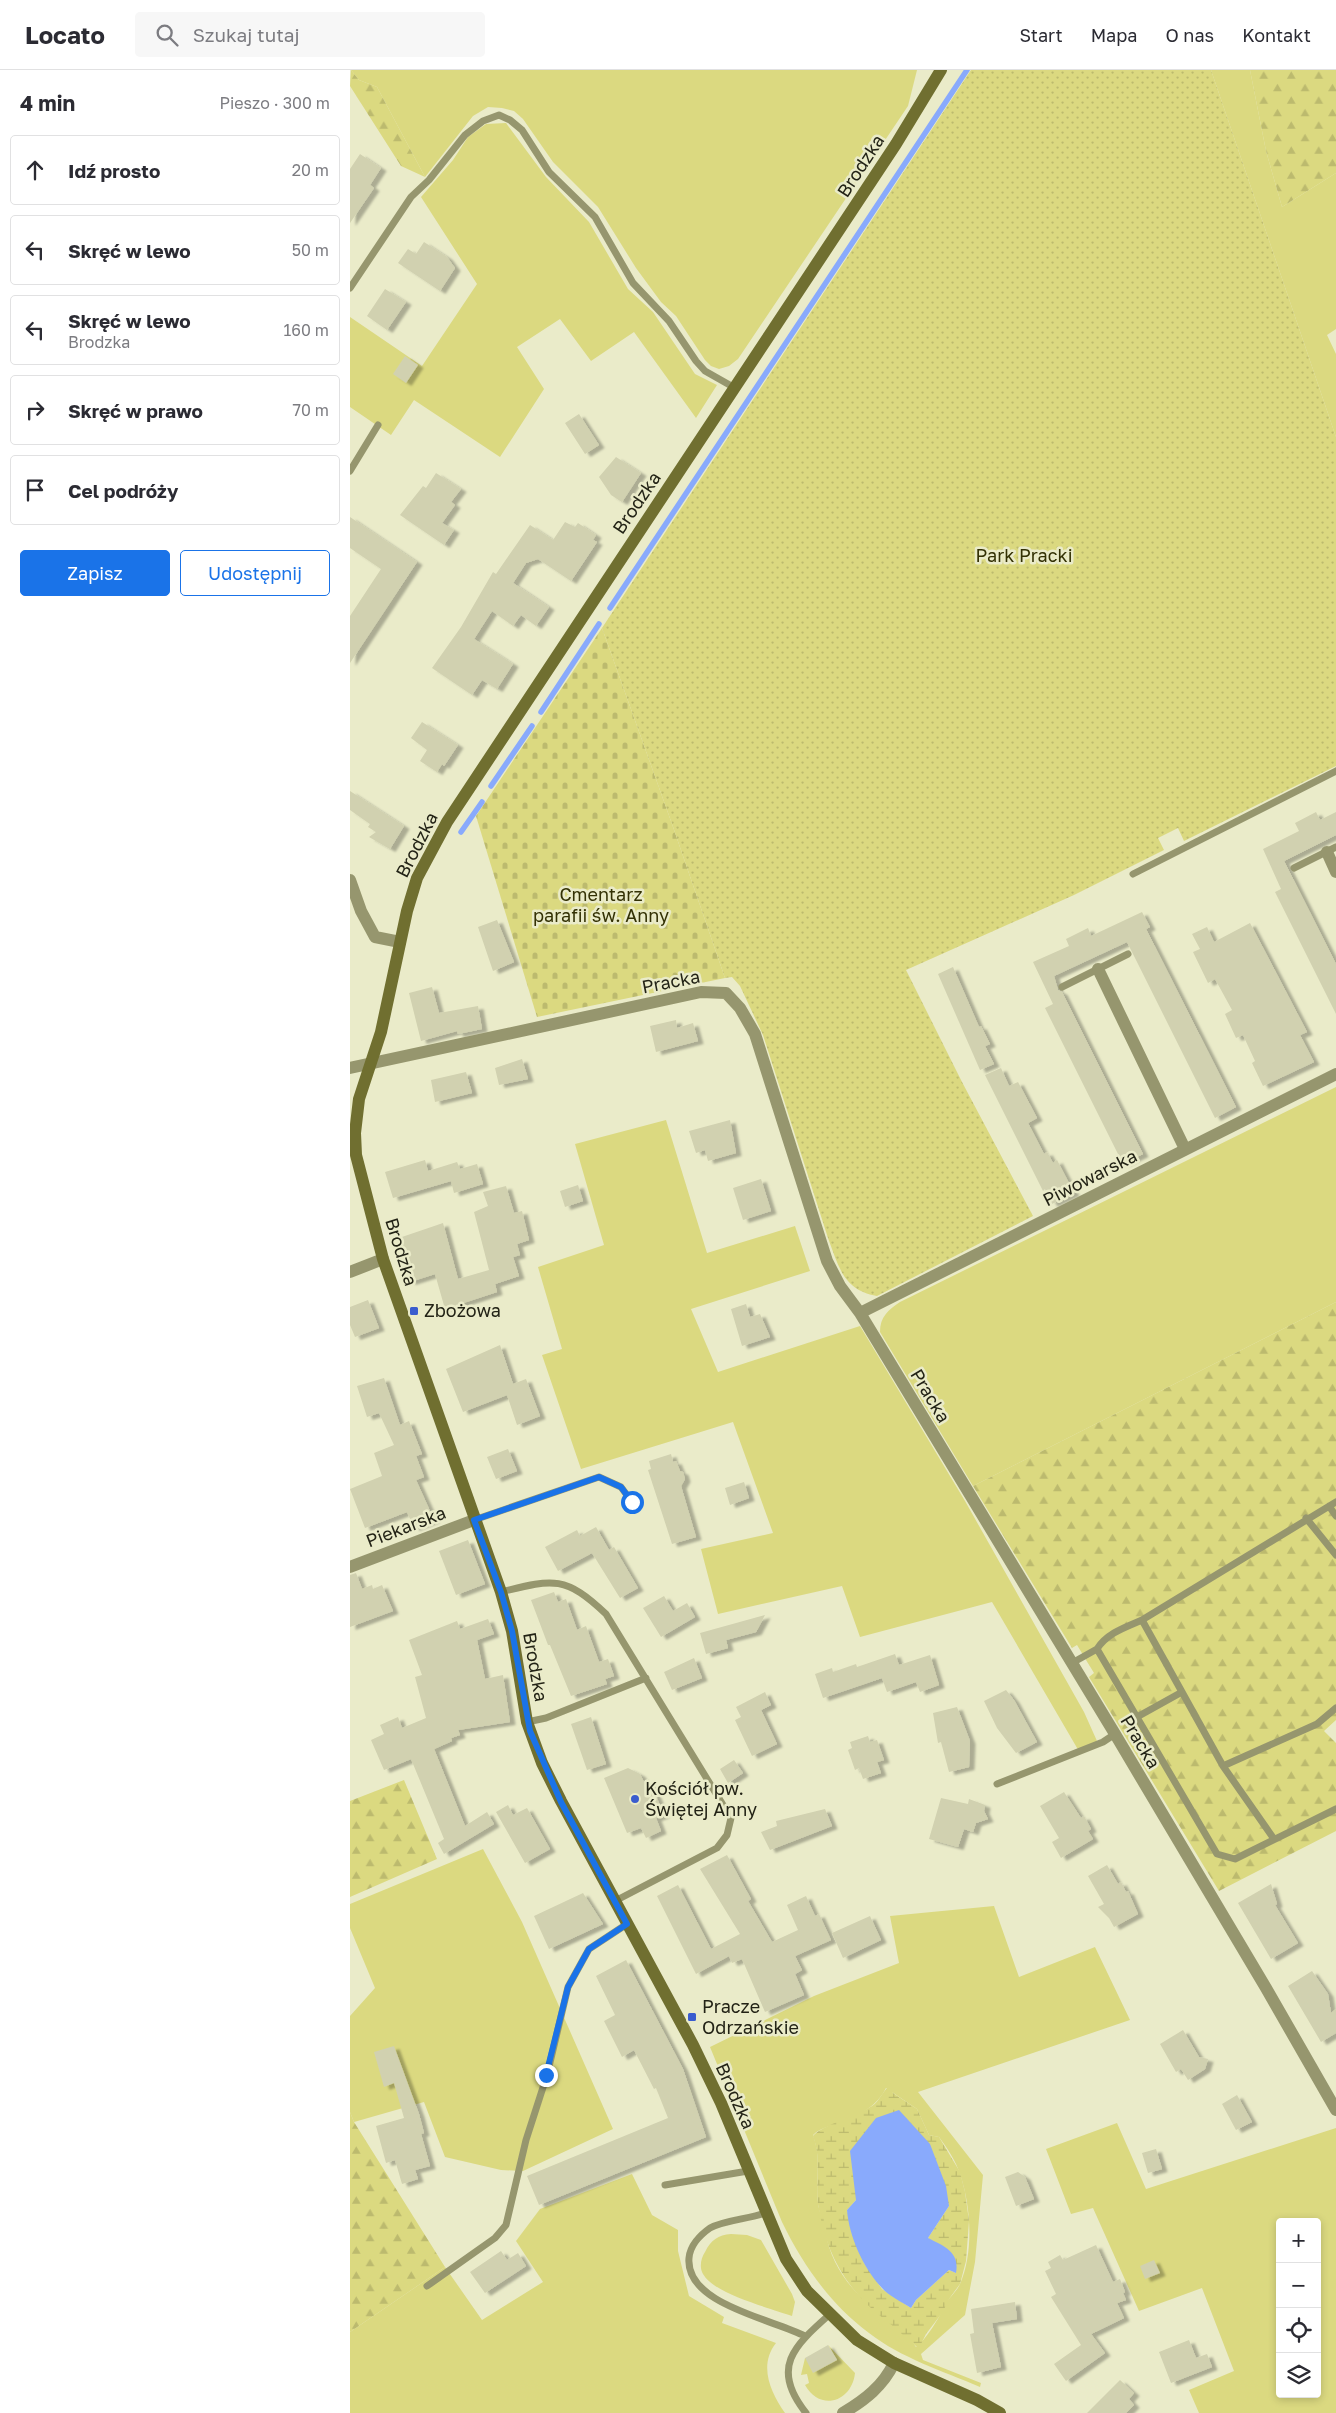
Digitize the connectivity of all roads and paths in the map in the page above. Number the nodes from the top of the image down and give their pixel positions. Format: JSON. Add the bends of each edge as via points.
{"nodes":[{"id":1,"x":941,"y":70,"type":"edge"},
{"id":2,"x":350,"y":288,"type":"edge"},
{"id":3,"x":735,"y":388,"type":"junction"},
{"id":4,"x":378,"y":425,"type":"dead end"},
{"id":5,"x":350,"y":471,"type":"edge"},
{"id":6,"x":1336,"y":771,"type":"edge"},
{"id":7,"x":1331,"y":850,"type":"edge"},
{"id":8,"x":1294,"y":868,"type":"dead end"},
{"id":9,"x":1336,"y":872,"type":"edge"},
{"id":10,"x":1133,"y":874,"type":"dead end"},
{"id":11,"x":350,"y":880,"type":"edge"},
{"id":12,"x":400,"y":942,"type":"junction"},
{"id":13,"x":1128,"y":954,"type":"dead end"},
{"id":14,"x":1098,"y":969,"type":"junction"},
{"id":15,"x":1062,"y":987,"type":"dead end"},
{"id":16,"x":370,"y":1063,"type":"junction"},
{"id":17,"x":350,"y":1068,"type":"edge"},
{"id":18,"x":1336,"y":1074,"type":"edge"},
{"id":19,"x":1185,"y":1149,"type":"junction"},
{"id":20,"x":383,"y":1259,"type":"junction"},
{"id":21,"x":350,"y":1272,"type":"edge"},
{"id":22,"x":860,"y":1313,"type":"junction"},
{"id":23,"x":632,"y":1502,"type":"dead end"},
{"id":24,"x":1336,"y":1502,"type":"edge"},
{"id":25,"x":1329,"y":1506,"type":"junction"},
{"id":26,"x":1336,"y":1516,"type":"edge"},
{"id":27,"x":1306,"y":1518,"type":"junction"},
{"id":28,"x":474,"y":1520,"type":"junction"},
{"id":29,"x":1336,"y":1555,"type":"edge"},
{"id":30,"x":350,"y":1567,"type":"edge"},
{"id":31,"x":501,"y":1592,"type":"junction"},
{"id":32,"x":1142,"y":1620,"type":"junction"},
{"id":33,"x":1097,"y":1649,"type":"junction"},
{"id":34,"x":1072,"y":1663,"type":"junction"},
{"id":35,"x":646,"y":1678,"type":"junction"},
{"id":36,"x":1182,"y":1692,"type":"junction"},
{"id":37,"x":1336,"y":1708,"type":"edge"},
{"id":38,"x":1137,"y":1717,"type":"junction"},
{"id":39,"x":527,"y":1722,"type":"junction"},
{"id":40,"x":1116,"y":1734,"type":"junction"},
{"id":41,"x":1223,"y":1766,"type":"junction"},
{"id":42,"x":997,"y":1784,"type":"dead end"},
{"id":43,"x":1336,"y":1809,"type":"edge"},
{"id":44,"x":1274,"y":1840,"type":"junction"},
{"id":45,"x":615,"y":1901,"type":"junction"},
{"id":46,"x":627,"y":1924,"type":"junction"},
{"id":47,"x":1336,"y":2110,"type":"edge"},
{"id":48,"x":748,"y":2171,"type":"junction"},
{"id":49,"x":665,"y":2186,"type":"dead end"},
{"id":50,"x":765,"y":2213,"type":"junction"},
{"id":51,"x":428,"y":2286,"type":"dead end"},
{"id":52,"x":829,"y":2315,"type":"junction"},
{"id":53,"x":805,"y":2336,"type":"junction"},
{"id":54,"x":894,"y":2363,"type":"junction"},
{"id":55,"x":806,"y":2413,"type":"edge"},
{"id":56,"x":843,"y":2413,"type":"edge"},
{"id":57,"x":1000,"y":2413,"type":"edge"}],
"edges":[{"from":1,"to":3,"type":"street","name":"Brodzka"},
{"from":2,"to":3,"type":"lane","via":[[411,197],[465,135],[483,121],[500,115],[522,130],[549,172],[595,217],[633,283],[669,321],[705,372]]},
{"from":3,"to":12,"type":"street","name":"Brodzka","via":[[447,822],[416,878]]},
{"from":4,"to":5,"type":"lane"},
{"from":6,"to":10,"type":"lane"},
{"from":7,"to":8,"type":"lane"},
{"from":7,"to":9,"type":"street"},
{"from":11,"to":12,"type":"street","via":[[375,937]]},
{"from":12,"to":16,"type":"street","name":"Brodzka","via":[[381,1032]]},
{"from":13,"to":14,"type":"lane"},
{"from":14,"to":15,"type":"lane"},
{"from":14,"to":19,"type":"street"},
{"from":16,"to":17,"type":"street"},
{"from":16,"to":20,"type":"street","name":"Brodzka","via":[[356,1113],[356,1155]]},
{"from":16,"to":22,"type":"street","name":"Pracka","via":[[701,992],[726,993],[740,1008],[755,1034],[827,1261]]},
{"from":18,"to":19,"type":"street","name":"Piwowarska"},
{"from":19,"to":22,"type":"street","name":"Piwowarska"},
{"from":20,"to":21,"type":"street"},
{"from":20,"to":28,"type":"street","name":"Brodzka"},
{"from":22,"to":34,"type":"street","name":"Pracka"},
{"from":23,"to":28,"type":"lane","via":[[621,1487],[599,1477]]},
{"from":24,"to":25,"type":"lane"},
{"from":25,"to":26,"type":"lane"},
{"from":25,"to":27,"type":"lane"},
{"from":27,"to":29,"type":"lane"},
{"from":27,"to":32,"type":"lane"},
{"from":28,"to":30,"type":"street","name":"Piekarska"},
{"from":28,"to":31,"type":"street","name":"Brodzka"},
{"from":31,"to":35,"type":"lane","via":[[545,1581],[564,1583],[585,1594],[606,1614]]},
{"from":31,"to":39,"type":"street","name":"Brodzka","via":[[512,1631]]},
{"from":32,"to":33,"type":"lane","via":[[1121,1629]]},
{"from":32,"to":36,"type":"lane"},
{"from":33,"to":34,"type":"lane"},
{"from":33,"to":38,"type":"lane"},
{"from":34,"to":40,"type":"street","name":"Pracka"},
{"from":35,"to":39,"type":"lane","via":[[546,1718]]},
{"from":35,"to":45,"type":"lane","via":[[731,1818],[727,1835],[717,1848]]},
{"from":36,"to":38,"type":"lane"},
{"from":36,"to":41,"type":"lane"},
{"from":37,"to":41,"type":"lane","via":[[1317,1724]]},
{"from":38,"to":44,"type":"lane","via":[[1217,1854],[1235,1859]]},
{"from":39,"to":45,"type":"street","name":"Brodzka","via":[[561,1802]]},
{"from":40,"to":42,"type":"lane"},
{"from":40,"to":47,"type":"street","name":"Pracka"},
{"from":41,"to":44,"type":"lane"},
{"from":43,"to":44,"type":"lane"},
{"from":45,"to":46,"type":"street","name":"Brodzka"},
{"from":46,"to":48,"type":"street","name":"Brodzka","via":[[693,2045]]},
{"from":46,"to":51,"type":"lane","via":[[589,1949],[568,1987],[506,2226]]},
{"from":48,"to":49,"type":"lane"},
{"from":48,"to":50,"type":"street","name":"Brodzka"},
{"from":50,"to":52,"type":"street","name":"Brodzka","via":[[786,2260]]},
{"from":50,"to":53,"type":"lane","via":[[724,2223],[705,2233],[690,2250],[690,2274],[704,2294]]},
{"from":52,"to":53,"type":"lane"},
{"from":52,"to":54,"type":"street","name":"Brodzka","via":[[856,2340]]},
{"from":53,"to":55,"type":"lane","via":[[792,2352],[788,2369],[793,2394]]},
{"from":54,"to":56,"type":"street","via":[[888,2376],[873,2392]]},
{"from":54,"to":57,"type":"street","name":"Brodzka"}]}
